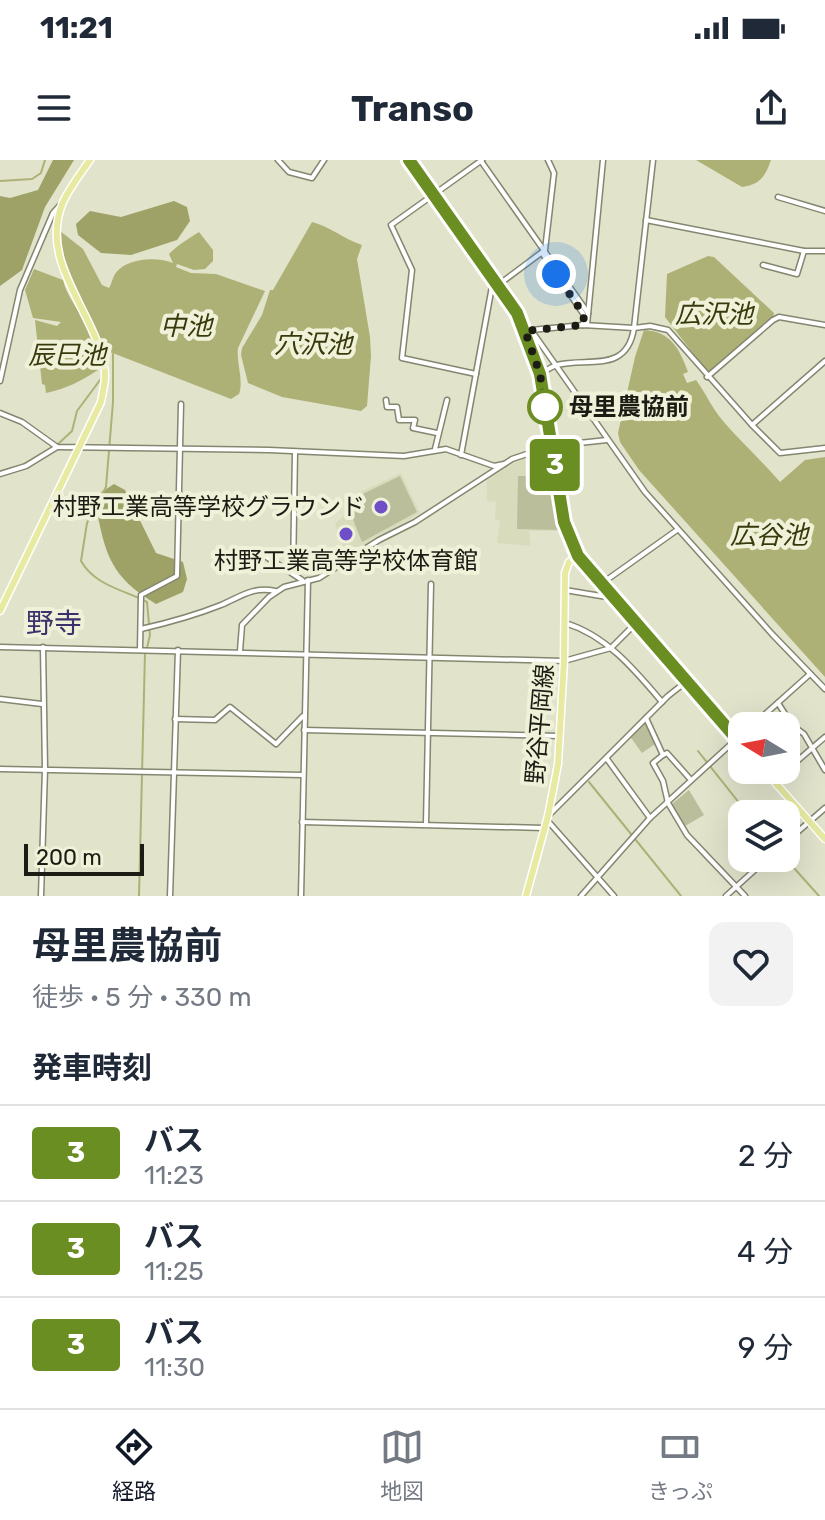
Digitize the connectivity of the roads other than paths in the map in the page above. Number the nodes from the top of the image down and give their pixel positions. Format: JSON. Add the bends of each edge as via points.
{"nodes":[{"id":1,"x":90,"y":160,"type":"edge"},
{"id":2,"x":278,"y":160,"type":"edge"},
{"id":3,"x":324,"y":160,"type":"edge"},
{"id":4,"x":409,"y":160,"type":"edge"},
{"id":5,"x":481,"y":160,"type":"edge"},
{"id":6,"x":548,"y":160,"type":"edge"},
{"id":7,"x":603,"y":160,"type":"edge"},
{"id":8,"x":653,"y":160,"type":"edge"},
{"id":9,"x":434,"y":192,"type":"junction"},
{"id":10,"x":778,"y":197,"type":"dead end"},
{"id":11,"x":63,"y":202,"type":"junction"},
{"id":12,"x":825,"y":211,"type":"edge"},
{"id":13,"x":646,"y":220,"type":"junction"},
{"id":14,"x":804,"y":251,"type":"junction"},
{"id":15,"x":825,"y":251,"type":"edge"},
{"id":16,"x":544,"y":252,"type":"junction"},
{"id":17,"x":763,"y":265,"type":"dead end"},
{"id":18,"x":495,"y":282,"type":"junction"},
{"id":19,"x":588,"y":313,"type":"junction"},
{"id":20,"x":585,"y":325,"type":"junction"},
{"id":21,"x":825,"y":325,"type":"edge"},
{"id":22,"x":634,"y":328,"type":"junction"},
{"id":23,"x":528,"y":331,"type":"junction"},
{"id":24,"x":825,"y":361,"type":"edge"},
{"id":25,"x":555,"y":366,"type":"junction"},
{"id":26,"x":476,"y":374,"type":"junction"},
{"id":27,"x":540,"y":374,"type":"junction"},
{"id":28,"x":707,"y":377,"type":"junction"},
{"id":29,"x":0,"y":381,"type":"edge"},
{"id":30,"x":386,"y":400,"type":"dead end"},
{"id":31,"x":447,"y":400,"type":"dead end"},
{"id":32,"x":181,"y":404,"type":"dead end"},
{"id":33,"x":0,"y":413,"type":"edge"},
{"id":34,"x":752,"y":425,"type":"junction"},
{"id":35,"x":437,"y":433,"type":"junction"},
{"id":36,"x":607,"y":440,"type":"junction"},
{"id":37,"x":551,"y":446,"type":"junction"},
{"id":38,"x":57,"y":447,"type":"junction"},
{"id":39,"x":80,"y":447,"type":"junction"},
{"id":40,"x":825,"y":448,"type":"edge"},
{"id":41,"x":180,"y":449,"type":"junction"},
{"id":42,"x":435,"y":449,"type":"junction"},
{"id":43,"x":295,"y":452,"type":"junction"},
{"id":44,"x":461,"y":455,"type":"junction"},
{"id":45,"x":504,"y":464,"type":"junction"},
{"id":46,"x":0,"y":474,"type":"edge"},
{"id":47,"x":677,"y":530,"type":"junction"},
{"id":48,"x":265,"y":556,"type":"dead end"},
{"id":49,"x":578,"y":556,"type":"junction"},
{"id":50,"x":293,"y":574,"type":"junction"},
{"id":51,"x":305,"y":580,"type":"junction"},
{"id":52,"x":431,"y":584,"type":"dead end"},
{"id":53,"x":601,"y":584,"type":"junction"},
{"id":54,"x":565,"y":590,"type":"junction"},
{"id":55,"x":277,"y":591,"type":"junction"},
{"id":56,"x":613,"y":598,"type":"junction"},
{"id":57,"x":0,"y":611,"type":"edge"},
{"id":58,"x":565,"y":623,"type":"junction"},
{"id":59,"x":636,"y":623,"type":"junction"},
{"id":60,"x":141,"y":629,"type":"junction"},
{"id":61,"x":0,"y":647,"type":"edge"},
{"id":62,"x":43,"y":647,"type":"junction"},
{"id":63,"x":611,"y":648,"type":"junction"},
{"id":64,"x":140,"y":649,"type":"junction"},
{"id":65,"x":178,"y":650,"type":"junction"},
{"id":66,"x":240,"y":651,"type":"junction"},
{"id":67,"x":305,"y":656,"type":"junction"},
{"id":68,"x":430,"y":659,"type":"junction"},
{"id":69,"x":564,"y":661,"type":"junction"},
{"id":70,"x":810,"y":674,"type":"junction"},
{"id":71,"x":687,"y":681,"type":"junction"},
{"id":72,"x":825,"y":689,"type":"edge"},
{"id":73,"x":0,"y":699,"type":"edge"},
{"id":74,"x":662,"y":702,"type":"junction"},
{"id":75,"x":778,"y":703,"type":"junction"},
{"id":76,"x":42,"y":704,"type":"junction"},
{"id":77,"x":768,"y":712,"type":"edge"},
{"id":78,"x":304,"y":715,"type":"junction"},
{"id":79,"x":646,"y":718,"type":"junction"},
{"id":80,"x":175,"y":719,"type":"junction"},
{"id":81,"x":728,"y":724,"type":"edge"},
{"id":82,"x":304,"y":730,"type":"junction"},
{"id":83,"x":428,"y":733,"type":"junction"},
{"id":84,"x":559,"y":736,"type":"junction"},
{"id":85,"x":825,"y":737,"type":"edge"},
{"id":86,"x":728,"y":746,"type":"edge"},
{"id":87,"x":813,"y":747,"type":"junction"},
{"id":88,"x":663,"y":755,"type":"junction"},
{"id":89,"x":800,"y":758,"type":"edge"},
{"id":90,"x":607,"y":759,"type":"junction"},
{"id":91,"x":0,"y":769,"type":"edge"},
{"id":92,"x":45,"y":769,"type":"junction"},
{"id":93,"x":825,"y":770,"type":"edge"},
{"id":94,"x":173,"y":772,"type":"junction"},
{"id":95,"x":303,"y":775,"type":"junction"},
{"id":96,"x":691,"y":780,"type":"junction"},
{"id":97,"x":777,"y":784,"type":"edge"},
{"id":98,"x":668,"y":803,"type":"junction"},
{"id":99,"x":825,"y":808,"type":"edge"},
{"id":100,"x":650,"y":818,"type":"junction"},
{"id":101,"x":547,"y":821,"type":"junction"},
{"id":102,"x":809,"y":821,"type":"junction"},
{"id":103,"x":302,"y":822,"type":"junction"},
{"id":104,"x":426,"y":824,"type":"junction"},
{"id":105,"x":800,"y":829,"type":"edge"},
{"id":106,"x":825,"y":839,"type":"edge"},
{"id":107,"x":752,"y":872,"type":"edge"},
{"id":108,"x":597,"y":876,"type":"junction"},
{"id":109,"x":737,"y":886,"type":"junction"},
{"id":110,"x":41,"y":896,"type":"edge"},
{"id":111,"x":170,"y":896,"type":"edge"},
{"id":112,"x":301,"y":896,"type":"edge"},
{"id":113,"x":526,"y":896,"type":"edge"},
{"id":114,"x":581,"y":896,"type":"edge"},
{"id":115,"x":614,"y":896,"type":"edge"},
{"id":116,"x":726,"y":896,"type":"edge"},
{"id":117,"x":745,"y":896,"type":"edge"}],
"edges":[{"from":1,"to":11,"type":"main road"},
{"from":2,"to":3,"type":"street","via":[[289,172],[312,178]]},
{"from":4,"to":9,"type":"main road"},
{"from":5,"to":9,"type":"street"},
{"from":5,"to":16,"type":"street"},
{"from":6,"to":16,"type":"street","via":[[554,173]]},
{"from":7,"to":19,"type":"street"},
{"from":8,"to":13,"type":"street"},
{"from":9,"to":18,"type":"main road"},
{"from":9,"to":26,"type":"street","via":[[391,225],[412,270],[402,358]]},
{"from":10,"to":12,"type":"street"},
{"from":11,"to":29,"type":"street","via":[[53,213],[20,290]]},
{"from":11,"to":39,"type":"main road","via":[[58,256],[97,339],[105,378],[101,402]]},
{"from":13,"to":14,"type":"street"},
{"from":13,"to":22,"type":"street"},
{"from":14,"to":15,"type":"street"},
{"from":14,"to":17,"type":"street","via":[[797,274]]},
{"from":16,"to":18,"type":"street"},
{"from":16,"to":19,"type":"street"},
{"from":16,"to":20,"type":"street","via":[[584,315]]},
{"from":18,"to":23,"type":"main road"},
{"from":18,"to":26,"type":"street"},
{"from":19,"to":20,"type":"street"},
{"from":20,"to":22,"type":"street"},
{"from":20,"to":23,"type":"street"},
{"from":21,"to":28,"type":"street","via":[[779,317]]},
{"from":22,"to":25,"type":"street","via":[[628,347],[608,361]]},
{"from":22,"to":28,"type":"street","via":[[668,330]]},
{"from":23,"to":25,"type":"street"},
{"from":23,"to":27,"type":"main road"},
{"from":24,"to":34,"type":"street"},
{"from":25,"to":27,"type":"street"},
{"from":25,"to":36,"type":"street"},
{"from":26,"to":44,"type":"street"},
{"from":27,"to":37,"type":"main road"},
{"from":28,"to":34,"type":"street"},
{"from":30,"to":35,"type":"street","via":[[387,407],[397,407],[399,420],[415,420],[413,428]]},
{"from":31,"to":35,"type":"street"},
{"from":32,"to":41,"type":"street"},
{"from":33,"to":38,"type":"street"},
{"from":34,"to":40,"type":"street","via":[[780,453]]},
{"from":35,"to":42,"type":"street"},
{"from":36,"to":37,"type":"street"},
{"from":36,"to":47,"type":"street"},
{"from":37,"to":45,"type":"street"},
{"from":37,"to":49,"type":"main road","via":[[564,522]]},
{"from":38,"to":39,"type":"street"},
{"from":38,"to":46,"type":"street"},
{"from":39,"to":41,"type":"street"},
{"from":39,"to":57,"type":"main road"},
{"from":41,"to":43,"type":"street"},
{"from":41,"to":60,"type":"street","via":[[177,576],[141,595]]},
{"from":42,"to":43,"type":"street","via":[[404,456]]},
{"from":42,"to":44,"type":"street"},
{"from":43,"to":50,"type":"street"},
{"from":44,"to":45,"type":"street","via":[[494,466]]},
{"from":45,"to":51,"type":"street","via":[[319,578]]},
{"from":47,"to":53,"type":"street"},
{"from":47,"to":70,"type":"street"},
{"from":48,"to":50,"type":"street"},
{"from":49,"to":53,"type":"main road"},
{"from":49,"to":54,"type":"main road","name":"野谷平岡線","via":[[566,568]]},
{"from":50,"to":51,"type":"street"},
{"from":51,"to":55,"type":"street"},
{"from":51,"to":67,"type":"street"},
{"from":52,"to":68,"type":"street"},
{"from":53,"to":56,"type":"main road"},
{"from":54,"to":56,"type":"street"},
{"from":54,"to":58,"type":"main road","name":"野谷平岡線"},
{"from":55,"to":60,"type":"street","via":[[263,588]]},
{"from":55,"to":66,"type":"street","via":[[242,625]]},
{"from":56,"to":59,"type":"main road"},
{"from":58,"to":63,"type":"street","via":[[586,629]]},
{"from":58,"to":69,"type":"main road","name":"野谷平岡線"},
{"from":59,"to":63,"type":"street"},
{"from":59,"to":71,"type":"main road"},
{"from":60,"to":64,"type":"street"},
{"from":61,"to":62,"type":"street"},
{"from":62,"to":64,"type":"street"},
{"from":62,"to":76,"type":"street"},
{"from":63,"to":69,"type":"street"},
{"from":63,"to":74,"type":"street"},
{"from":64,"to":65,"type":"street"},
{"from":65,"to":66,"type":"street"},
{"from":65,"to":80,"type":"street"},
{"from":66,"to":67,"type":"street"},
{"from":67,"to":68,"type":"street"},
{"from":67,"to":78,"type":"street"},
{"from":68,"to":69,"type":"street"},
{"from":68,"to":83,"type":"street"},
{"from":69,"to":84,"type":"main road","name":"野谷平岡線"},
{"from":70,"to":72,"type":"street"},
{"from":70,"to":75,"type":"street"},
{"from":71,"to":74,"type":"street"},
{"from":71,"to":81,"type":"main road"},
{"from":73,"to":76,"type":"street"},
{"from":74,"to":79,"type":"street"},
{"from":75,"to":77,"type":"street"},
{"from":75,"to":87,"type":"street"},
{"from":76,"to":92,"type":"street"},
{"from":78,"to":80,"type":"street","via":[[276,744],[230,707],[215,720]]},
{"from":78,"to":82,"type":"street"},
{"from":79,"to":88,"type":"street"},
{"from":79,"to":90,"type":"street"},
{"from":80,"to":94,"type":"street"},
{"from":82,"to":83,"type":"street"},
{"from":82,"to":95,"type":"street"},
{"from":83,"to":84,"type":"street"},
{"from":83,"to":104,"type":"street"},
{"from":84,"to":101,"type":"main road","name":"野谷平岡線"},
{"from":85,"to":87,"type":"street"},
{"from":86,"to":96,"type":"street"},
{"from":87,"to":89,"type":"street"},
{"from":87,"to":93,"type":"street"},
{"from":88,"to":96,"type":"street","via":[[667,753]]},
{"from":88,"to":98,"type":"street","via":[[653,763]]},
{"from":90,"to":100,"type":"street"},
{"from":90,"to":101,"type":"street"},
{"from":91,"to":92,"type":"street"},
{"from":92,"to":94,"type":"street"},
{"from":92,"to":110,"type":"street"},
{"from":94,"to":95,"type":"street"},
{"from":94,"to":111,"type":"street"},
{"from":95,"to":103,"type":"street"},
{"from":96,"to":98,"type":"street"},
{"from":97,"to":102,"type":"main road"},
{"from":98,"to":100,"type":"street"},
{"from":98,"to":109,"type":"street","via":[[687,835]]},
{"from":99,"to":102,"type":"street"},
{"from":100,"to":108,"type":"street"},
{"from":101,"to":104,"type":"street"},
{"from":101,"to":108,"type":"street"},
{"from":101,"to":113,"type":"main road","name":"野谷平岡線"},
{"from":102,"to":105,"type":"street"},
{"from":102,"to":106,"type":"main road"},
{"from":103,"to":104,"type":"street"},
{"from":103,"to":112,"type":"street"},
{"from":107,"to":109,"type":"street"},
{"from":108,"to":114,"type":"street"},
{"from":108,"to":115,"type":"street"},
{"from":109,"to":116,"type":"street"},
{"from":109,"to":117,"type":"street"}]}
